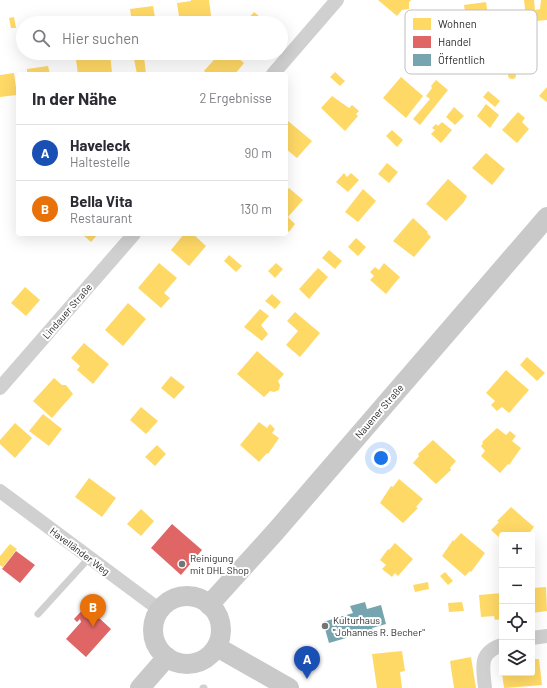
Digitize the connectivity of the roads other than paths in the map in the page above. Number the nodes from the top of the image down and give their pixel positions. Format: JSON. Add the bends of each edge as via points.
{"nodes":[{"id":1,"x":337,"y":0,"type":"edge"},
{"id":2,"x":288,"y":57,"type":"edge"},
{"id":3,"x":285,"y":60,"type":"edge"},
{"id":4,"x":275,"y":72,"type":"edge"},
{"id":5,"x":547,"y":217,"type":"edge"},
{"id":6,"x":132,"y":236,"type":"edge"},
{"id":7,"x":0,"y":388,"type":"edge"},
{"id":8,"x":0,"y":492,"type":"edge"},
{"id":9,"x":89,"y":558,"type":"junction"},
{"id":10,"x":209,"y":604,"type":"junction"},
{"id":11,"x":160,"y":610,"type":"junction"},
{"id":12,"x":38,"y":614,"type":"dead end"},
{"id":13,"x":547,"y":636,"type":"edge"},
{"id":14,"x":535,"y":638,"type":"edge"},
{"id":15,"x":499,"y":646,"type":"edge"},
{"id":16,"x":217,"y":647,"type":"junction"},
{"id":17,"x":166,"y":657,"type":"junction"},
{"id":18,"x":140,"y":688,"type":"edge"},
{"id":19,"x":289,"y":688,"type":"edge"},
{"id":20,"x":485,"y":688,"type":"edge"}],
"edges":[{"from":1,"to":2,"type":"street"},
{"from":3,"to":4,"type":"street"},
{"from":5,"to":10,"type":"main road","name":"Nauener Straße","via":[[276,531]]},
{"from":6,"to":7,"type":"street","name":"Lindauer Straße"},
{"from":8,"to":9,"type":"street","name":"Havelländer Weg"},
{"from":9,"to":11,"type":"street","name":"Havelländer Weg"},
{"from":9,"to":12,"type":"lane"},
{"from":10,"to":11,"type":"main road","via":[[189,596],[173,600]]},
{"from":10,"to":16,"type":"main road","via":[[217,613],[221,624],[221,636]]},
{"from":11,"to":17,"type":"main road","via":[[153,630],[155,640]]},
{"from":13,"to":14,"type":"street"},
{"from":15,"to":20,"type":"street","via":[[485,656]]},
{"from":16,"to":17,"type":"main road","via":[[210,656],[200,662],[177,663]]},
{"from":16,"to":19,"type":"main road"},
{"from":17,"to":18,"type":"main road"}]}
